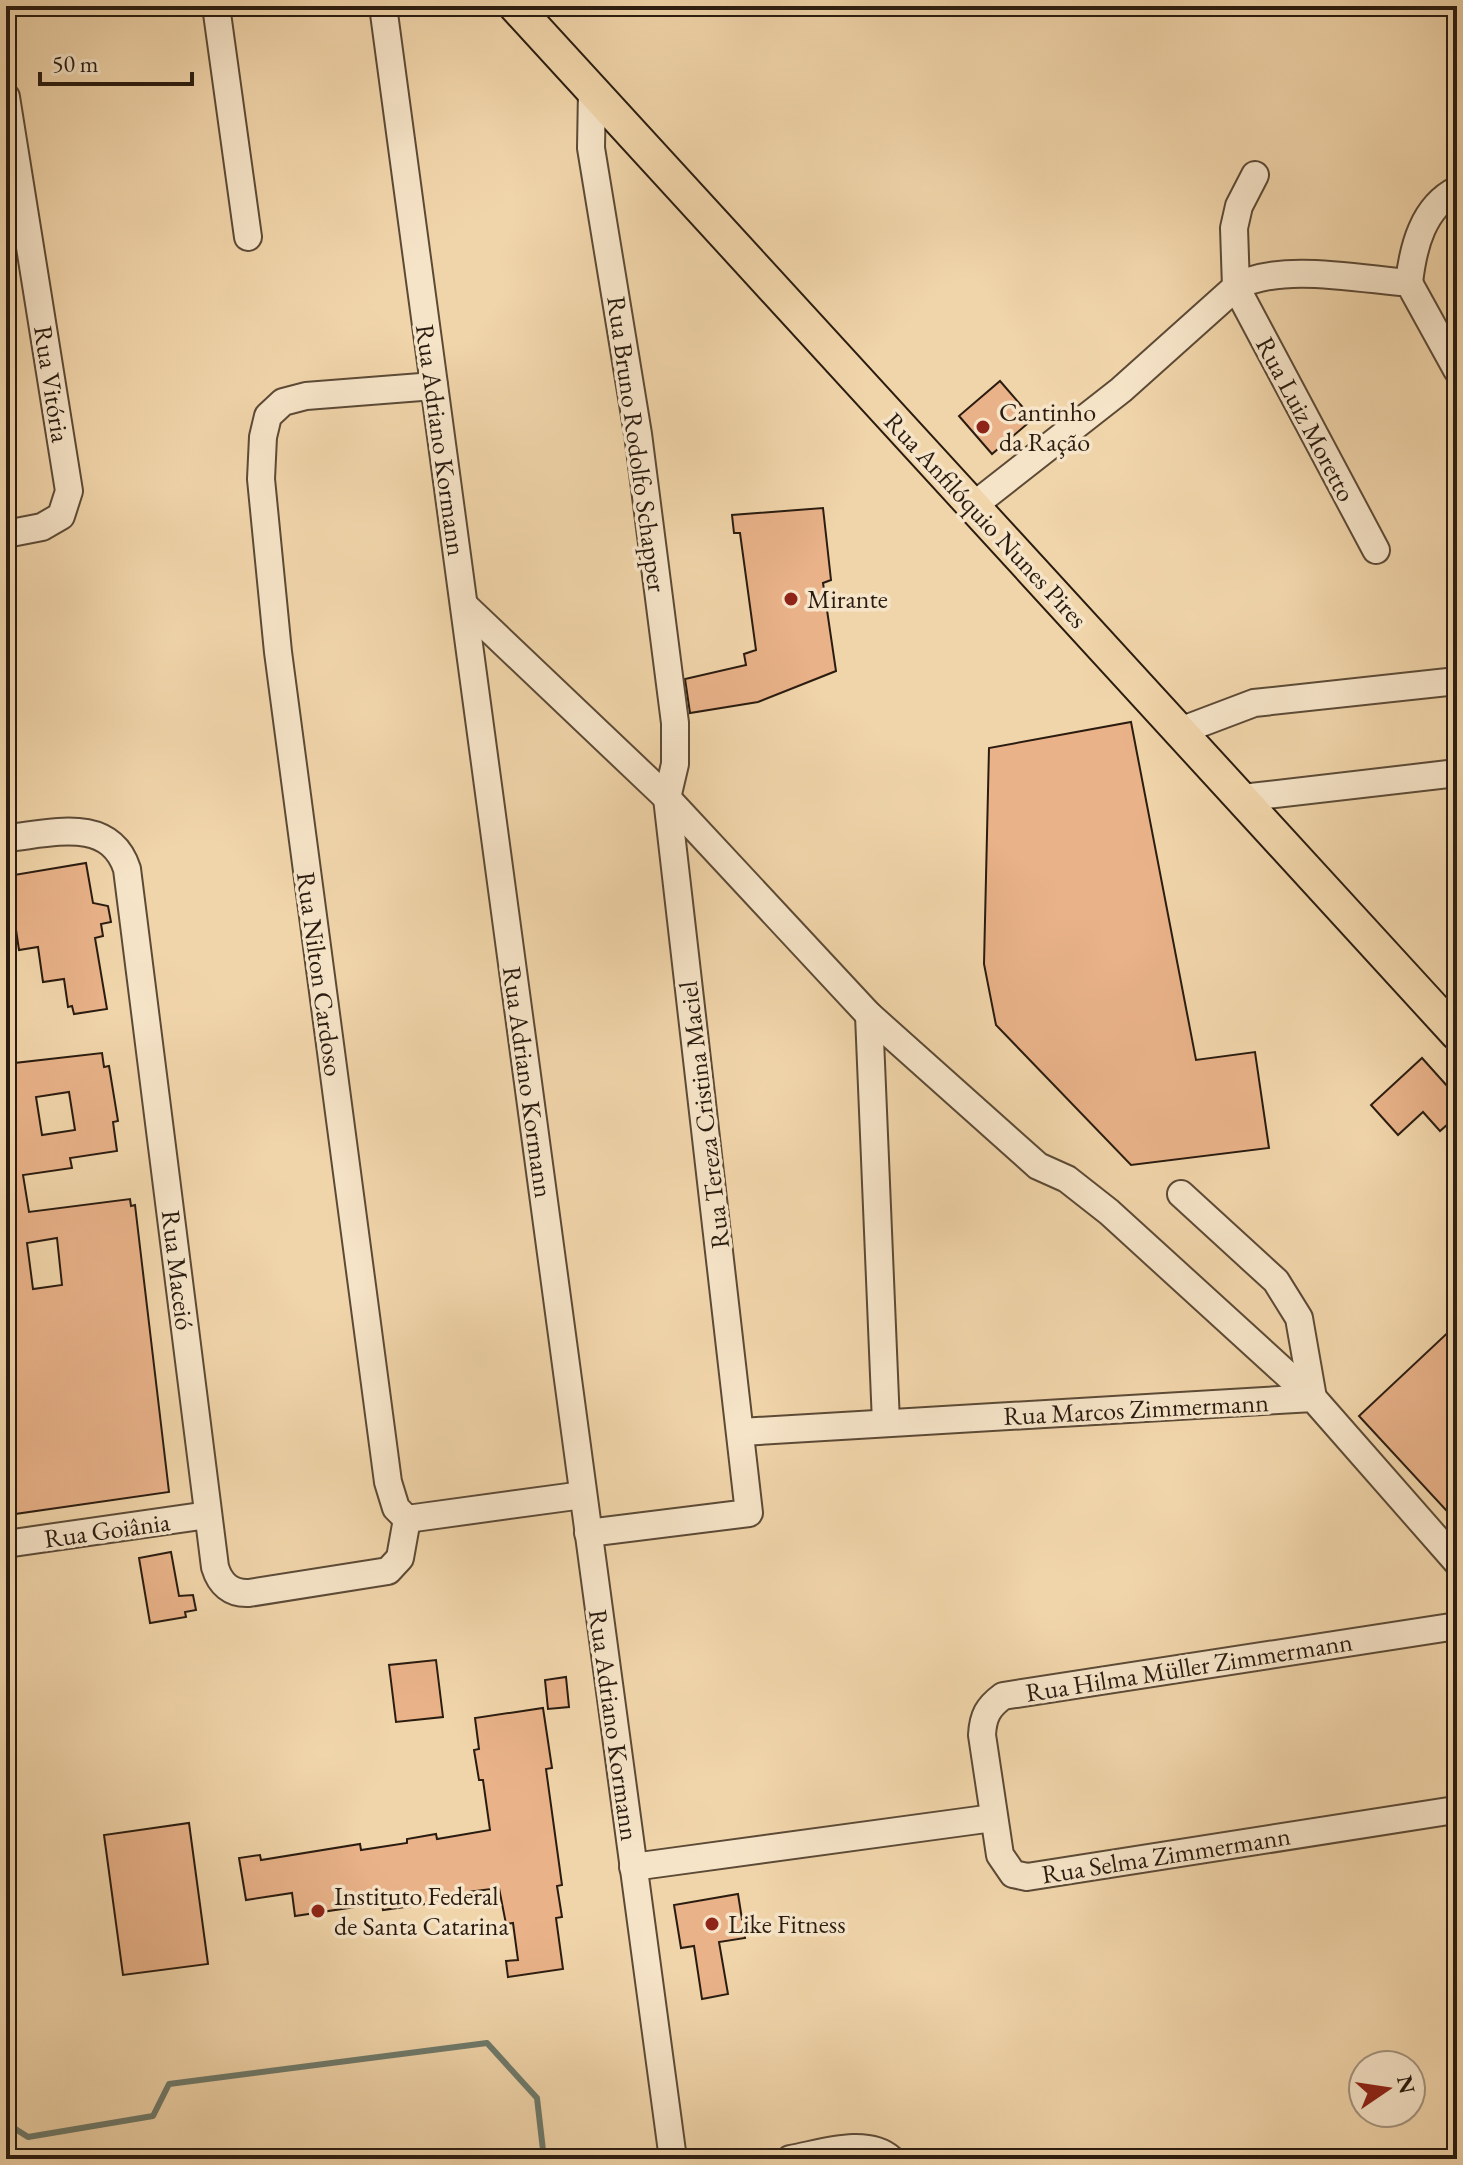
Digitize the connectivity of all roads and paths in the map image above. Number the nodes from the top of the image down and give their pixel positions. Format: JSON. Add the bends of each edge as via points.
{"nodes":[{"id":1,"x":216,"y":6,"type":"edge"},
{"id":2,"x":383,"y":6,"type":"edge"},
{"id":3,"x":515,"y":6,"type":"edge"},
{"id":4,"x":592,"y":90,"type":"junction"},
{"id":5,"x":6,"y":97,"type":"edge"},
{"id":6,"x":1255,"y":175,"type":"dead end"},
{"id":7,"x":1457,"y":190,"type":"edge"},
{"id":8,"x":248,"y":237,"type":"dead end"},
{"id":9,"x":1409,"y":283,"type":"junction"},
{"id":10,"x":1236,"y":287,"type":"junction"},
{"id":11,"x":1457,"y":370,"type":"edge"},
{"id":12,"x":434,"y":386,"type":"junction"},
{"id":13,"x":973,"y":506,"type":"junction"},
{"id":14,"x":6,"y":534,"type":"edge"},
{"id":15,"x":1376,"y":550,"type":"dead end"},
{"id":16,"x":464,"y":605,"type":"junction"},
{"id":17,"x":1457,"y":681,"type":"edge"},
{"id":18,"x":1180,"y":731,"type":"junction"},
{"id":19,"x":1457,"y":773,"type":"edge"},
{"id":20,"x":667,"y":798,"type":"junction"},
{"id":21,"x":1242,"y":798,"type":"junction"},
{"id":22,"x":6,"y":838,"type":"edge"},
{"id":23,"x":869,"y":1015,"type":"junction"},
{"id":24,"x":1457,"y":1034,"type":"edge"},
{"id":25,"x":1181,"y":1194,"type":"dead end"},
{"id":26,"x":1313,"y":1398,"type":"junction"},
{"id":27,"x":886,"y":1423,"type":"junction"},
{"id":28,"x":741,"y":1432,"type":"junction"},
{"id":29,"x":583,"y":1495,"type":"junction"},
{"id":30,"x":208,"y":1515,"type":"junction"},
{"id":31,"x":407,"y":1519,"type":"junction"},
{"id":32,"x":588,"y":1533,"type":"junction"},
{"id":33,"x":6,"y":1544,"type":"edge"},
{"id":34,"x":1457,"y":1562,"type":"edge"},
{"id":35,"x":1457,"y":1626,"type":"edge"},
{"id":36,"x":1455,"y":1810,"type":"dead end"},
{"id":37,"x":993,"y":1818,"type":"junction"},
{"id":38,"x":633,"y":1867,"type":"junction"},
{"id":39,"x":673,"y":2159,"type":"edge"},
{"id":40,"x":790,"y":2159,"type":"edge"},
{"id":41,"x":891,"y":2159,"type":"edge"}],
"edges":[{"from":1,"to":8,"type":"street"},
{"from":2,"to":12,"type":"street","name":"Rua Adriano Kormann"},
{"from":3,"to":4,"type":"main road","name":"Rua Anfilóquio Nunes Pires"},
{"from":4,"to":13,"type":"main road","name":"Rua Anfilóquio Nunes Pires"},
{"from":4,"to":20,"type":"street","name":"Rua Bruno Rodolfo Schapper","via":[[591,148],[638,434],[675,723],[675,764]]},
{"from":5,"to":14,"type":"street","name":"Rua Vitória","via":[[69,491],[61,516],[42,527]]},
{"from":6,"to":10,"type":"street","via":[[1234,228]]},
{"from":7,"to":9,"type":"street","via":[[1431,212],[1412,256]]},
{"from":9,"to":10,"type":"street","via":[[1293,274],[1256,278]]},
{"from":9,"to":11,"type":"street"},
{"from":10,"to":13,"type":"street","via":[[1121,390]]},
{"from":10,"to":15,"type":"street","name":"Rua Luiz Moretto"},
{"from":12,"to":16,"type":"street","name":"Rua Adriano Kormann"},
{"from":12,"to":31,"type":"street","name":"Rua Nilton Cardoso","via":[[283,402],[268,416],[261,479],[278,652],[388,1482],[396,1508]]},
{"from":13,"to":18,"type":"main road","name":"Rua Anfilóquio Nunes Pires"},
{"from":16,"to":20,"type":"street"},
{"from":16,"to":29,"type":"street","name":"Rua Adriano Kormann"},
{"from":17,"to":18,"type":"street","via":[[1254,703]]},
{"from":18,"to":21,"type":"main road","name":"Rua Anfilóquio Nunes Pires"},
{"from":19,"to":21,"type":"street"},
{"from":20,"to":23,"type":"street"},
{"from":20,"to":28,"type":"street","name":"Rua Tereza Cristina Maciel"},
{"from":21,"to":24,"type":"main road","name":"Rua Anfilóquio Nunes Pires"},
{"from":22,"to":30,"type":"street","name":"Rua Maceió","via":[[96,833],[112,842],[127,869]]},
{"from":23,"to":26,"type":"street","via":[[1038,1166],[1067,1179],[1109,1212]]},
{"from":23,"to":27,"type":"street"},
{"from":25,"to":26,"type":"street","via":[[1276,1281],[1299,1318]]},
{"from":26,"to":27,"type":"street","name":"Rua Marcos Zimmermann"},
{"from":26,"to":34,"type":"street"},
{"from":27,"to":28,"type":"street","name":"Rua Marcos Zimmermann"},
{"from":28,"to":32,"type":"street","name":"Rua Tereza Cristina Maciel","via":[[749,1513]]},
{"from":29,"to":31,"type":"street"},
{"from":29,"to":32,"type":"street","name":"Rua Adriano Kormann"},
{"from":30,"to":31,"type":"street","name":"Rua Maceió","via":[[217,1574],[228,1588],[243,1593],[388,1571],[400,1558]]},
{"from":30,"to":33,"type":"street","name":"Rua Goiânia"},
{"from":32,"to":38,"type":"street","name":"Rua Adriano Kormann"},
{"from":35,"to":37,"type":"street","name":"Rua Hilma Müller Zimmermann","via":[[1003,1696],[983,1720]]},
{"from":36,"to":37,"type":"street","name":"Rua Selma Zimmermann","via":[[1027,1877],[1004,1865]]},
{"from":37,"to":38,"type":"street"},
{"from":38,"to":39,"type":"street","name":"Rua Adriano Kormann"},
{"from":40,"to":41,"type":"street","via":[[865,2148]]}]}
